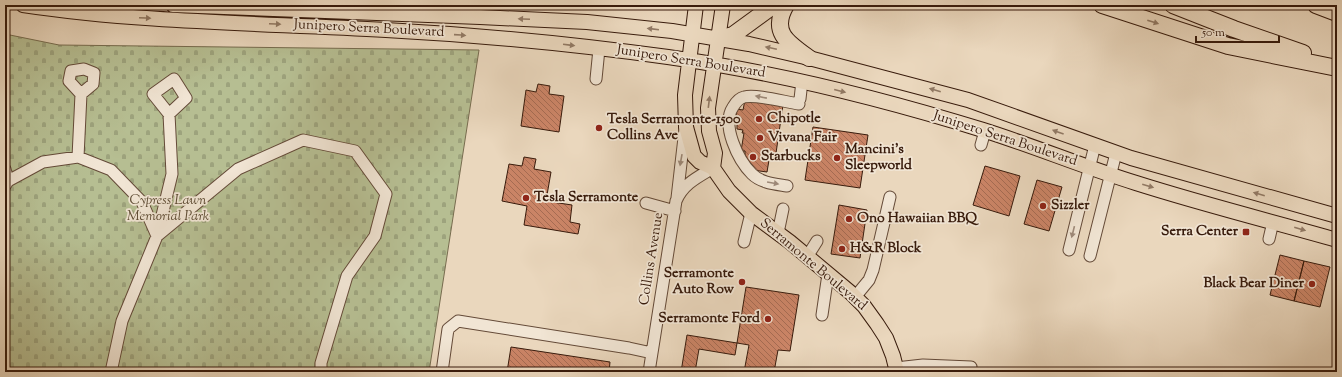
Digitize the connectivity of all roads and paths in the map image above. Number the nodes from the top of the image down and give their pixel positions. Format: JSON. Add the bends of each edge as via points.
{"nodes":[{"id":1,"x":22,"y":5,"type":"edge"},
{"id":2,"x":173,"y":5,"type":"edge"},
{"id":3,"x":696,"y":5,"type":"edge"},
{"id":4,"x":723,"y":5,"type":"edge"},
{"id":5,"x":774,"y":5,"type":"edge"},
{"id":6,"x":786,"y":5,"type":"edge"},
{"id":7,"x":1102,"y":5,"type":"edge"},
{"id":8,"x":1173,"y":5,"type":"edge"},
{"id":9,"x":1316,"y":5,"type":"edge"},
{"id":10,"x":430,"y":10,"type":"edge"},
{"id":11,"x":1337,"y":13,"type":"edge"},
{"id":12,"x":692,"y":35,"type":"junction"},
{"id":13,"x":718,"y":39,"type":"junction"},
{"id":14,"x":599,"y":49,"type":"junction"},
{"id":15,"x":809,"y":58,"type":"junction"},
{"id":16,"x":689,"y":60,"type":"junction"},
{"id":17,"x":714,"y":64,"type":"junction"},
{"id":18,"x":1337,"y":64,"type":"edge"},
{"id":19,"x":1337,"y":68,"type":"edge"},
{"id":20,"x":596,"y":79,"type":"dead end"},
{"id":21,"x":802,"y":82,"type":"junction"},
{"id":22,"x":81,"y":94,"type":"dead end"},
{"id":23,"x":169,"y":114,"type":"dead end"},
{"id":24,"x":686,"y":121,"type":"junction"},
{"id":25,"x":985,"y":130,"type":"junction"},
{"id":26,"x":981,"y":145,"type":"dead end"},
{"id":27,"x":1095,"y":145,"type":"junction"},
{"id":28,"x":1116,"y":153,"type":"junction"},
{"id":29,"x":78,"y":157,"type":"junction"},
{"id":30,"x":1090,"y":167,"type":"junction"},
{"id":31,"x":713,"y":168,"type":"junction"},
{"id":32,"x":5,"y":169,"type":"edge"},
{"id":33,"x":1110,"y":174,"type":"junction"},
{"id":34,"x":6,"y":183,"type":"edge"},
{"id":35,"x":787,"y":186,"type":"dead end"},
{"id":36,"x":890,"y":197,"type":"dead end"},
{"id":37,"x":646,"y":203,"type":"dead end"},
{"id":38,"x":676,"y":206,"type":"junction"},
{"id":39,"x":783,"y":209,"type":"dead end"},
{"id":40,"x":751,"y":213,"type":"junction"},
{"id":41,"x":1337,"y":216,"type":"edge"},
{"id":42,"x":1273,"y":222,"type":"junction"},
{"id":43,"x":778,"y":233,"type":"junction"},
{"id":44,"x":157,"y":236,"type":"junction"},
{"id":45,"x":1269,"y":239,"type":"dead end"},
{"id":46,"x":1337,"y":240,"type":"edge"},
{"id":47,"x":817,"y":241,"type":"dead end"},
{"id":48,"x":744,"y":242,"type":"dead end"},
{"id":49,"x":1069,"y":250,"type":"dead end"},
{"id":50,"x":1090,"y":256,"type":"dead end"},
{"id":51,"x":807,"y":257,"type":"junction"},
{"id":52,"x":828,"y":274,"type":"junction"},
{"id":53,"x":855,"y":297,"type":"junction"},
{"id":54,"x":822,"y":315,"type":"dead end"},
{"id":55,"x":652,"y":353,"type":"junction"},
{"id":56,"x":321,"y":367,"type":"edge"},
{"id":57,"x":971,"y":367,"type":"dead end"},
{"id":58,"x":897,"y":370,"type":"edge"},
{"id":59,"x":111,"y":372,"type":"edge"},
{"id":60,"x":312,"y":372,"type":"edge"},
{"id":61,"x":442,"y":372,"type":"edge"},
{"id":62,"x":649,"y":372,"type":"edge"}],
"edges":[{"from":1,"to":14,"type":"main road","name":"Junipero Serra Boulevard","one_way":true,"via":[[132,17],[429,32]]},
{"from":2,"to":10,"type":"main road","name":"Junipero Serra Boulevard"},
{"from":3,"to":12,"type":"main road","name":"Serramonte Boulevard"},
{"from":4,"to":13,"type":"main road"},
{"from":5,"to":13,"type":"highway","via":[[733,35]]},
{"from":6,"to":15,"type":"highway","via":[[779,20],[780,30],[786,39]]},
{"from":7,"to":19,"type":"highway","one_way":true,"via":[[1228,46]]},
{"from":8,"to":18,"type":"highway"},
{"from":9,"to":11,"type":"highway"},
{"from":12,"to":10,"type":"main road","name":"Junipero Serra Boulevard","one_way":true,"via":[[629,26]]},
{"from":12,"to":13,"type":"main road","name":"Junipero Serra Boulevard"},
{"from":12,"to":16,"type":"main road","name":"Serramonte Boulevard"},
{"from":15,"to":13,"type":"main road","name":"Junipero Serra Boulevard","one_way":true,"via":[[776,49]]},
{"from":13,"to":17,"type":"main road"},
{"from":14,"to":16,"type":"main road","name":"Junipero Serra Boulevard"},
{"from":14,"to":20,"type":"street"},
{"from":27,"to":15,"type":"main road","name":"Junipero Serra Boulevard","one_way":true,"via":[[968,100]]},
{"from":16,"to":17,"type":"main road","name":"Junipero Serra Boulevard"},
{"from":16,"to":24,"type":"main road","name":"Serramonte Boulevard","via":[[685,95]]},
{"from":17,"to":21,"type":"main road","name":"Junipero Serra Boulevard"},
{"from":31,"to":17,"type":"main road","one_way":true,"via":[[715,153],[708,117]]},
{"from":21,"to":25,"type":"main road","name":"Junipero Serra Boulevard","one_way":true},
{"from":21,"to":35,"type":"street","one_way":true,"via":[[799,102],[742,97],[731,110],[728,121],[736,150],[752,174],[766,182]]},
{"from":22,"to":29,"type":"street"},
{"from":23,"to":44,"type":"street","via":[[172,174]]},
{"from":24,"to":31,"type":"main road","name":"Serramonte Boulevard","via":[[694,156]]},
{"from":24,"to":38,"type":"street","one_way":true},
{"from":25,"to":26,"type":"street"},
{"from":25,"to":30,"type":"main road","name":"Junipero Serra Boulevard"},
{"from":27,"to":28,"type":"main road","name":"Junipero Serra Boulevard"},
{"from":27,"to":30,"type":"street"},
{"from":28,"to":33,"type":"street"},
{"from":41,"to":28,"type":"main road","name":"Junipero Serra Boulevard","one_way":true},
{"from":29,"to":34,"type":"street","via":[[42,162]]},
{"from":29,"to":44,"type":"street","via":[[111,170],[142,202]]},
{"from":30,"to":33,"type":"main road","name":"Junipero Serra Boulevard"},
{"from":30,"to":49,"type":"street","one_way":true},
{"from":31,"to":38,"type":"street","name":"Collins Avenue","via":[[687,185],[679,194]]},
{"from":31,"to":40,"type":"main road","name":"Serramonte Boulevard","via":[[729,191]]},
{"from":32,"to":34,"type":"street"},
{"from":33,"to":42,"type":"main road","name":"Junipero Serra Boulevard","one_way":true},
{"from":33,"to":50,"type":"street"},
{"from":36,"to":53,"type":"street","via":[[873,270],[869,280]]},
{"from":37,"to":38,"type":"street"},
{"from":38,"to":55,"type":"street","name":"Collins Avenue"},
{"from":39,"to":43,"type":"street"},
{"from":40,"to":43,"type":"main road","name":"Serramonte Boulevard"},
{"from":40,"to":48,"type":"street"},
{"from":42,"to":45,"type":"street"},
{"from":42,"to":46,"type":"main road","name":"Junipero Serra Boulevard","one_way":true},
{"from":43,"to":51,"type":"main road","name":"Serramonte Boulevard"},
{"from":44,"to":56,"type":"street","via":[[238,169],[303,140],[355,151],[386,194],[375,236],[347,276]]},
{"from":44,"to":59,"type":"street","via":[[122,321]]},
{"from":47,"to":51,"type":"street"},
{"from":51,"to":52,"type":"main road","name":"Serramonte Boulevard"},
{"from":52,"to":53,"type":"main road","name":"Serramonte Boulevard"},
{"from":52,"to":54,"type":"street"},
{"from":53,"to":58,"type":"main road","name":"Serramonte Boulevard","via":[[880,328]]},
{"from":55,"to":61,"type":"street","via":[[458,322],[448,329]]},
{"from":55,"to":62,"type":"street","name":"Collins Avenue"},
{"from":56,"to":60,"type":"street"},
{"from":57,"to":58,"type":"street","via":[[923,365]]}]}
